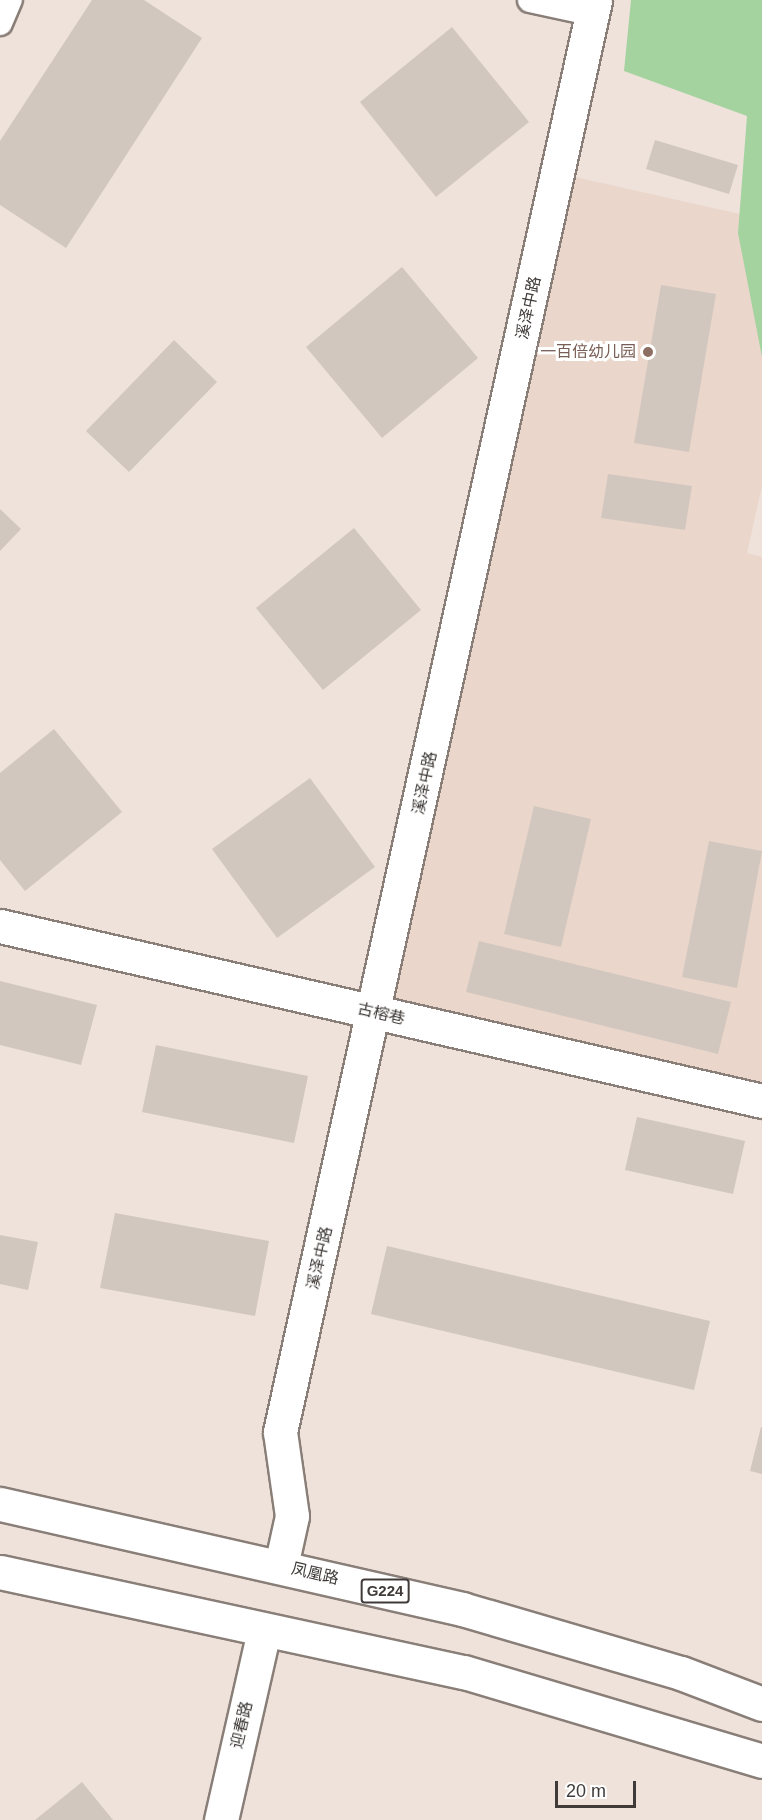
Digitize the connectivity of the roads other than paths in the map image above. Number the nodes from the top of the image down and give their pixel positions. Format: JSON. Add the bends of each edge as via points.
{"nodes":[{"id":1,"x":10,"y":0,"type":"edge"},
{"id":2,"x":530,"y":0,"type":"edge"},
{"id":3,"x":595,"y":7,"type":"edge"},
{"id":4,"x":0,"y":23,"type":"edge"},
{"id":5,"x":0,"y":927,"type":"edge"},
{"id":6,"x":375,"y":1012,"type":"junction"},
{"id":7,"x":762,"y":1101,"type":"edge"},
{"id":8,"x":0,"y":1504,"type":"edge"},
{"id":9,"x":280,"y":1566,"type":"junction"},
{"id":10,"x":0,"y":1572,"type":"edge"},
{"id":11,"x":264,"y":1630,"type":"junction"},
{"id":12,"x":762,"y":1704,"type":"edge"},
{"id":13,"x":762,"y":1761,"type":"edge"},
{"id":14,"x":221,"y":1820,"type":"edge"}],
"edges":[{"from":1,"to":4,"type":"street"},
{"from":2,"to":3,"type":"street"},
{"from":3,"to":6,"type":"main road","name":"溪泽中路"},
{"from":5,"to":6,"type":"main road","name":"古榕巷"},
{"from":6,"to":7,"type":"main road","name":"古榕巷"},
{"from":6,"to":9,"type":"main road","name":"溪泽中路","via":[[280,1432],[292,1516]]},
{"from":8,"to":9,"type":"main road","name":"凤凰路","number":"G224"},
{"from":9,"to":12,"type":"main road","name":"凤凰路","number":"G224","via":[[462,1609],[681,1673]]},
{"from":10,"to":11,"type":"main road"},
{"from":11,"to":13,"type":"main road","via":[[464,1672]]},
{"from":11,"to":14,"type":"main road","name":"迎春路"}]}
